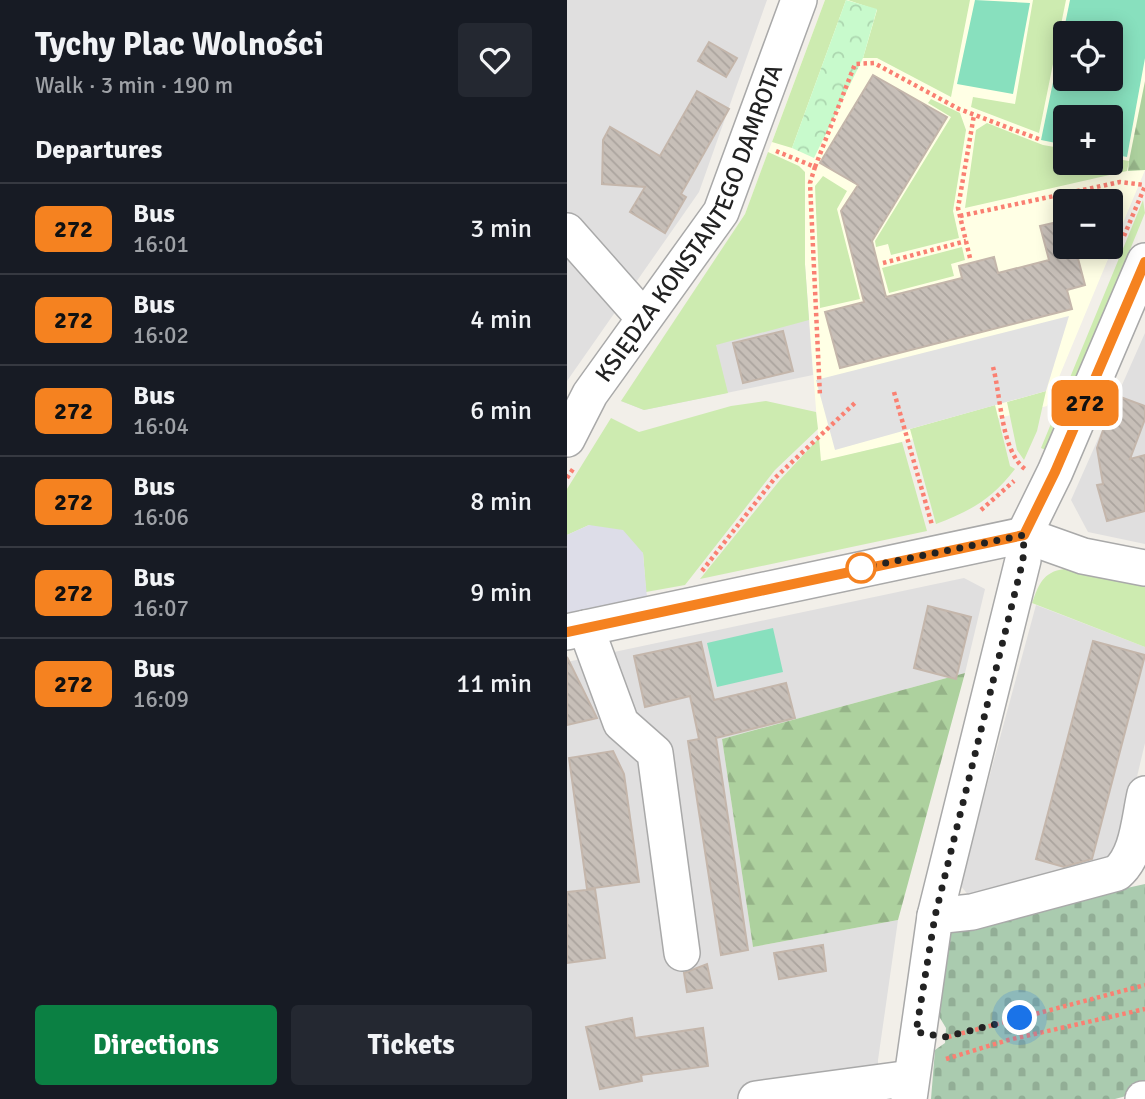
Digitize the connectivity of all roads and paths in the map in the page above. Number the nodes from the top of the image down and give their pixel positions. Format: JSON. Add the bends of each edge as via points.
{"nodes":[{"id":1,"x":799,"y":0,"type":"edge"},
{"id":2,"x":974,"y":115,"type":"junction"},
{"id":3,"x":748,"y":140,"type":"junction"},
{"id":4,"x":1041,"y":140,"type":"dead end"},
{"id":5,"x":815,"y":167,"type":"junction"},
{"id":6,"x":1145,"y":185,"type":"edge"},
{"id":7,"x":960,"y":216,"type":"junction"},
{"id":8,"x":567,"y":231,"type":"edge"},
{"id":9,"x":966,"y":241,"type":"junction"},
{"id":10,"x":970,"y":258,"type":"dead end"},
{"id":11,"x":1145,"y":261,"type":"edge"},
{"id":12,"x":883,"y":263,"type":"dead end"},
{"id":13,"x":1137,"y":305,"type":"edge"},
{"id":14,"x":643,"y":317,"type":"junction"},
{"id":15,"x":993,"y":368,"type":"dead end"},
{"id":16,"x":894,"y":392,"type":"dead end"},
{"id":17,"x":820,"y":396,"type":"dead end"},
{"id":18,"x":857,"y":401,"type":"dead end"},
{"id":19,"x":567,"y":439,"type":"edge"},
{"id":20,"x":1019,"y":465,"type":"dead end"},
{"id":21,"x":930,"y":519,"type":"dead end"},
{"id":22,"x":1024,"y":535,"type":"junction"},
{"id":23,"x":1145,"y":568,"type":"edge"},
{"id":24,"x":696,"y":579,"type":"dead end"},
{"id":25,"x":576,"y":630,"type":"edge"},
{"id":26,"x":1145,"y":794,"type":"edge"},
{"id":27,"x":935,"y":916,"type":"junction"},
{"id":28,"x":683,"y":953,"type":"dead end"},
{"id":29,"x":1145,"y":985,"type":"edge"},
{"id":30,"x":1145,"y":1009,"type":"edge"},
{"id":31,"x":916,"y":1032,"type":"junction"},
{"id":32,"x":943,"y":1059,"type":"dead end"},
{"id":33,"x":910,"y":1088,"type":"edge"},
{"id":34,"x":757,"y":1099,"type":"edge"}],
"edges":[{"from":1,"to":3,"type":"street","name":"KSIĘDZA KONSTANTEGO DAMROTA"},
{"from":2,"to":4,"type":"path"},
{"from":2,"to":5,"type":"path","via":[[874,64],[855,64]]},
{"from":2,"to":7,"type":"path"},
{"from":3,"to":5,"type":"path"},
{"from":3,"to":14,"type":"street","name":"KSIĘDZA KONSTANTEGO DAMROTA","via":[[721,212]]},
{"from":5,"to":17,"type":"path","via":[[810,183]]},
{"from":6,"to":7,"type":"path","via":[[1120,182]]},
{"from":7,"to":9,"type":"path"},
{"from":8,"to":14,"type":"street"},
{"from":9,"to":10,"type":"path"},
{"from":9,"to":12,"type":"path"},
{"from":11,"to":13,"type":"street"},
{"from":13,"to":22,"type":"street"},
{"from":14,"to":19,"type":"street","name":"KSIĘDZA KONSTANTEGO DAMROTA","via":[[590,394]]},
{"from":15,"to":20,"type":"path","via":[[1008,444]]},
{"from":16,"to":21,"type":"path"},
{"from":18,"to":24,"type":"path","via":[[775,478]]},
{"from":22,"to":23,"type":"street","via":[[1083,556]]},
{"from":22,"to":25,"type":"street"},
{"from":22,"to":27,"type":"street","via":[[1023,560]]},
{"from":25,"to":28,"type":"street","via":[[621,723],[655,753]]},
{"from":26,"to":27,"type":"street","via":[[1130,856],[1117,873],[972,912]]},
{"from":27,"to":31,"type":"street"},
{"from":29,"to":31,"type":"path","via":[[945,1037]]},
{"from":30,"to":32,"type":"path"},
{"from":31,"to":33,"type":"street"},
{"from":33,"to":34,"type":"street"}]}
